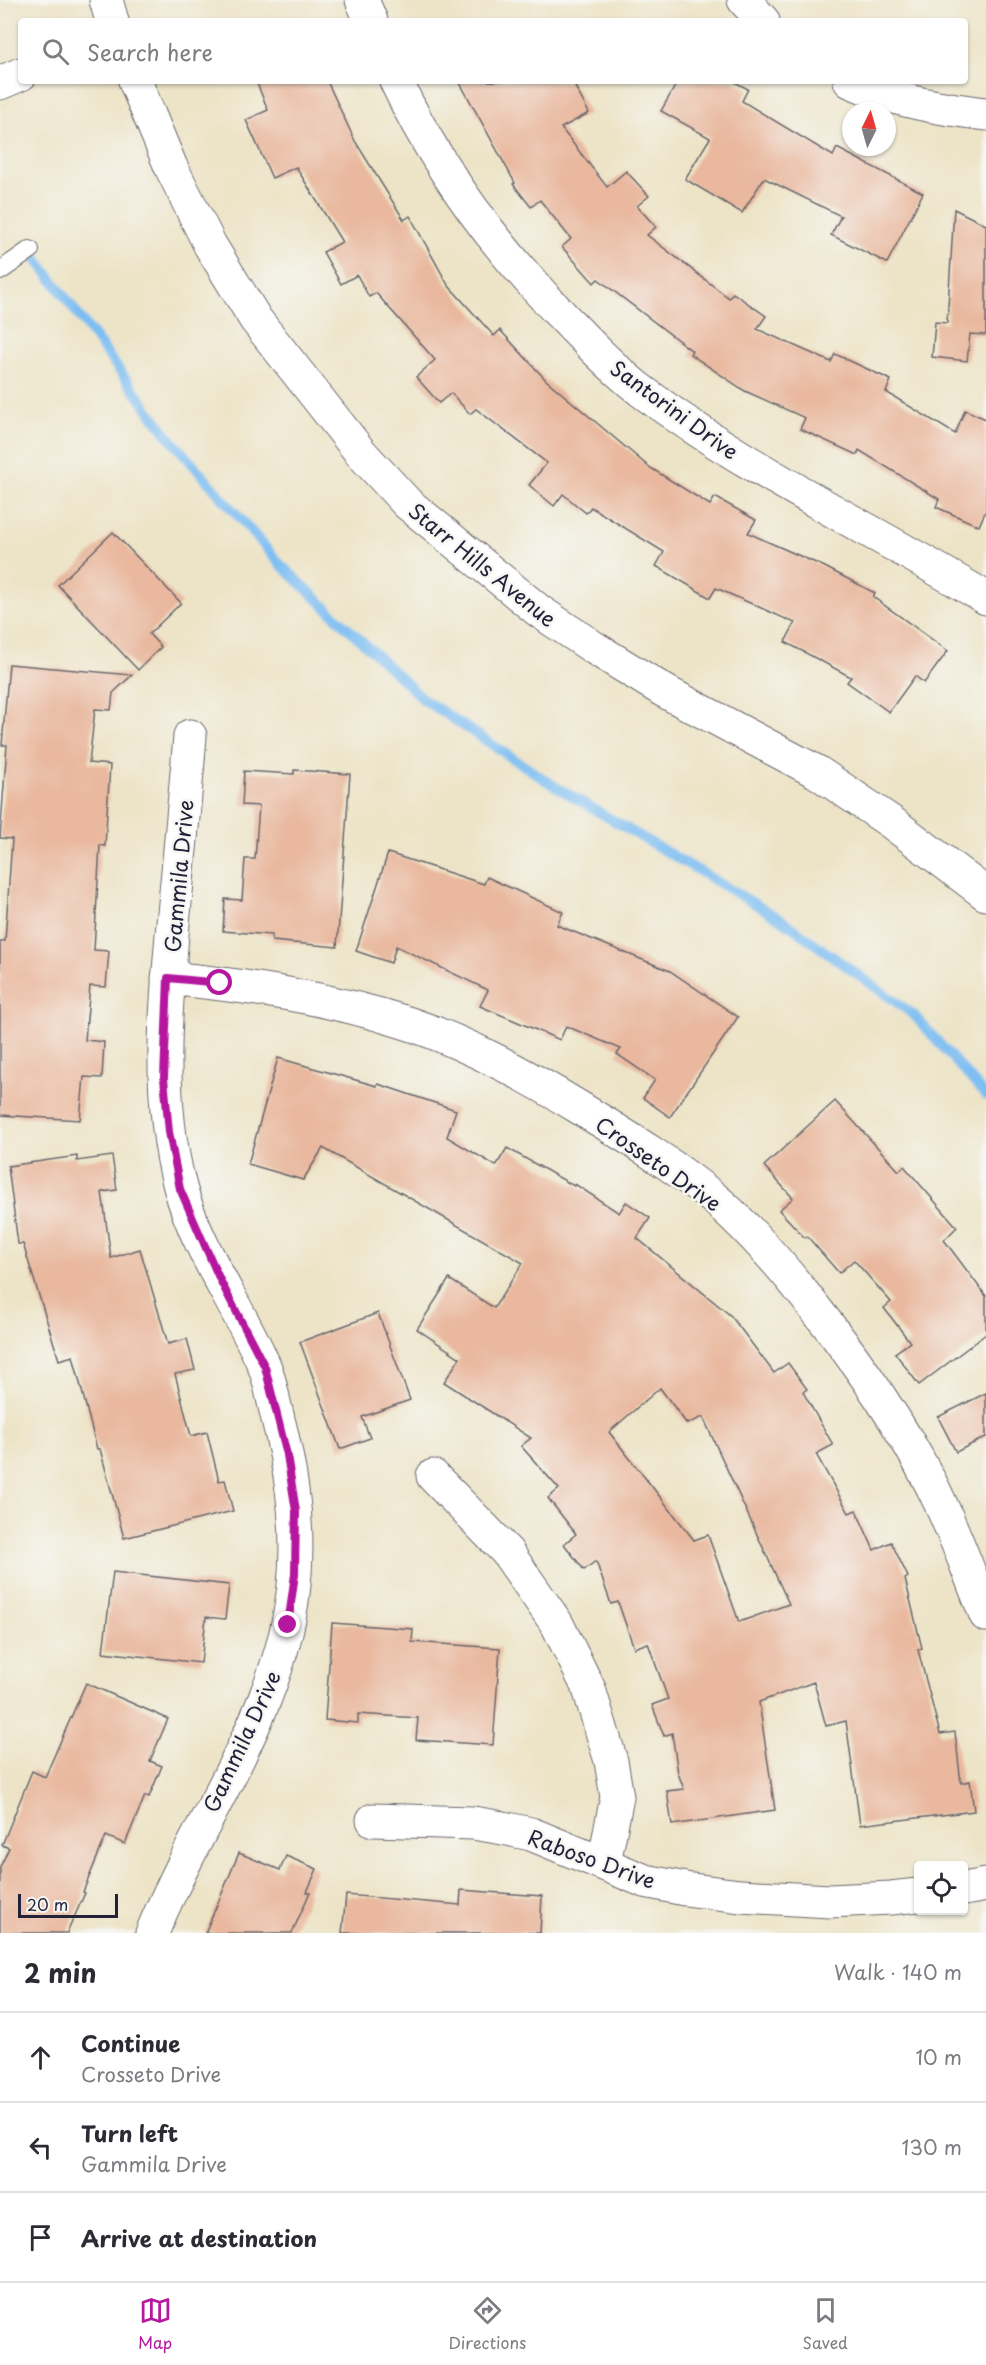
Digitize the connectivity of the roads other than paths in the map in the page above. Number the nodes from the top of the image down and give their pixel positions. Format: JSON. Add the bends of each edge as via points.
{"nodes":[{"id":1,"x":106,"y":0,"type":"edge"},
{"id":2,"x":363,"y":0,"type":"edge"},
{"id":3,"x":744,"y":0,"type":"edge"},
{"id":4,"x":111,"y":18,"type":"edge"},
{"id":5,"x":369,"y":18,"type":"edge"},
{"id":6,"x":760,"y":18,"type":"edge"},
{"id":7,"x":18,"y":75,"type":"edge"},
{"id":8,"x":0,"y":83,"type":"edge"},
{"id":9,"x":136,"y":84,"type":"edge"},
{"id":10,"x":397,"y":84,"type":"edge"},
{"id":11,"x":857,"y":84,"type":"edge"},
{"id":12,"x":986,"y":114,"type":"edge"},
{"id":13,"x":30,"y":250,"type":"dead end"},
{"id":14,"x":0,"y":272,"type":"edge"},
{"id":15,"x":986,"y":598,"type":"edge"},
{"id":16,"x":190,"y":736,"type":"dead end"},
{"id":17,"x":986,"y":894,"type":"edge"},
{"id":18,"x":168,"y":978,"type":"junction"},
{"id":19,"x":433,"y":1476,"type":"dead end"},
{"id":20,"x":986,"y":1615,"type":"edge"},
{"id":21,"x":373,"y":1820,"type":"dead end"},
{"id":22,"x":604,"y":1863,"type":"junction"},
{"id":23,"x":986,"y":1885,"type":"edge"},
{"id":24,"x":968,"y":1888,"type":"edge"},
{"id":25,"x":914,"y":1895,"type":"edge"},
{"id":26,"x":152,"y":1933,"type":"edge"}],
"edges":[{"from":1,"to":4,"type":"street"},
{"from":2,"to":5,"type":"street"},
{"from":3,"to":6,"type":"street"},
{"from":7,"to":8,"type":"street"},
{"from":9,"to":17,"type":"street","name":"Starr Hills Avenue","via":[[210,245],[256,320],[354,444],[407,503],[539,611],[666,692],[817,772]]},
{"from":10,"to":15,"type":"street","name":"Santorini Drive","via":[[431,145],[507,256],[591,346],[642,390],[750,464]]},
{"from":11,"to":12,"type":"street","via":[[909,102]]},
{"from":13,"to":14,"type":"lane"},
{"from":16,"to":18,"type":"street","name":"Gammila Drive"},
{"from":18,"to":20,"type":"street","name":"Crosseto Drive","via":[[318,1000],[408,1024],[458,1043],[551,1090],[664,1161],[710,1195],[759,1240],[852,1355],[931,1484]]},
{"from":18,"to":26,"type":"street","name":"Gammila Drive","via":[[164,1078],[180,1189],[211,1262],[265,1367],[296,1511],[295,1574],[288,1625],[274,1676]]},
{"from":19,"to":22,"type":"street","via":[[507,1552],[557,1624],[589,1689],[611,1761],[617,1797]]},
{"from":21,"to":22,"type":"street","name":"Raboso Drive","via":[[473,1823],[502,1828],[531,1834]]},
{"from":22,"to":25,"type":"street","name":"Raboso Drive","via":[[645,1881],[741,1896],[830,1901]]},
{"from":23,"to":24,"type":"street"}]}
